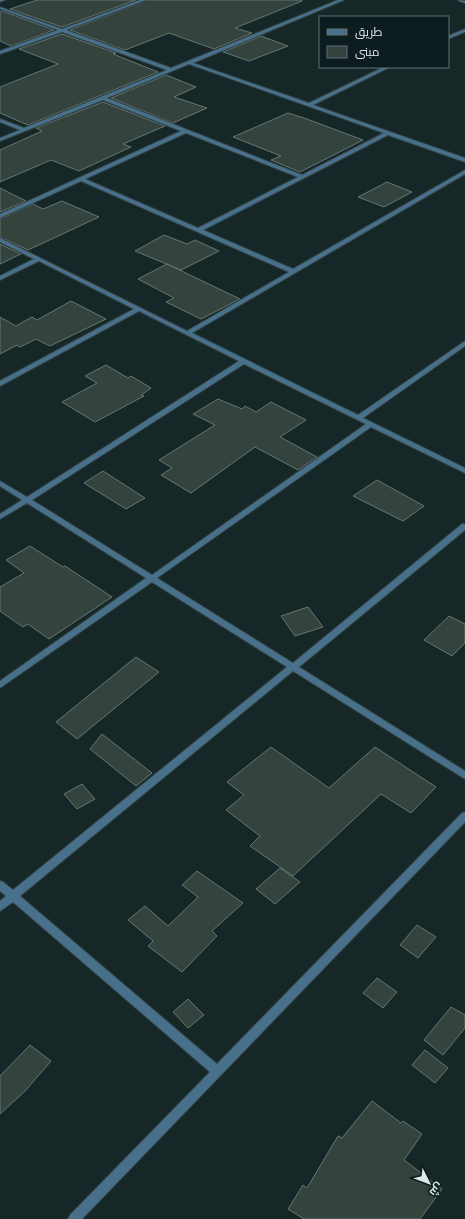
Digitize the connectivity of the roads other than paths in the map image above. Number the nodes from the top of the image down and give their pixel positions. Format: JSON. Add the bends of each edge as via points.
{"nodes":[{"id":1,"x":144,"y":0,"type":"edge"},
{"id":2,"x":342,"y":0,"type":"edge"},
{"id":3,"x":460,"y":0,"type":"edge"},
{"id":4,"x":465,"y":2,"type":"edge"},
{"id":5,"x":0,"y":8,"type":"edge"},
{"id":6,"x":62,"y":30,"type":"junction"},
{"id":7,"x":465,"y":30,"type":"edge"},
{"id":8,"x":449,"y":38,"type":"edge"},
{"id":9,"x":0,"y":53,"type":"edge"},
{"id":10,"x":189,"y":62,"type":"junction"},
{"id":11,"x":386,"y":68,"type":"edge"},
{"id":12,"x":172,"y":70,"type":"junction"},
{"id":13,"x":103,"y":98,"type":"junction"},
{"id":14,"x":309,"y":105,"type":"junction"},
{"id":15,"x":0,"y":120,"type":"edge"},
{"id":16,"x":24,"y":130,"type":"junction"},
{"id":17,"x":185,"y":131,"type":"junction"},
{"id":18,"x":388,"y":133,"type":"junction"},
{"id":19,"x":0,"y":140,"type":"edge"},
{"id":20,"x":465,"y":160,"type":"edge"},
{"id":21,"x":465,"y":172,"type":"edge"},
{"id":22,"x":302,"y":177,"type":"junction"},
{"id":23,"x":81,"y":179,"type":"junction"},
{"id":24,"x":0,"y":216,"type":"edge"},
{"id":25,"x":199,"y":230,"type":"junction"},
{"id":26,"x":0,"y":240,"type":"edge"},
{"id":27,"x":39,"y":259,"type":"junction"},
{"id":28,"x":294,"y":272,"type":"junction"},
{"id":29,"x":0,"y":278,"type":"edge"},
{"id":30,"x":139,"y":309,"type":"junction"},
{"id":31,"x":188,"y":333,"type":"junction"},
{"id":32,"x":465,"y":343,"type":"edge"},
{"id":33,"x":244,"y":361,"type":"junction"},
{"id":34,"x":0,"y":384,"type":"edge"},
{"id":35,"x":359,"y":418,"type":"junction"},
{"id":36,"x":371,"y":424,"type":"junction"},
{"id":37,"x":465,"y":471,"type":"edge"},
{"id":38,"x":0,"y":483,"type":"edge"},
{"id":39,"x":26,"y":500,"type":"junction"},
{"id":40,"x":0,"y":517,"type":"edge"},
{"id":41,"x":465,"y":526,"type":"edge"},
{"id":42,"x":152,"y":578,"type":"junction"},
{"id":43,"x":293,"y":667,"type":"junction"},
{"id":44,"x":0,"y":684,"type":"edge"},
{"id":45,"x":465,"y":775,"type":"edge"},
{"id":46,"x":463,"y":821,"type":"edge"},
{"id":47,"x":0,"y":885,"type":"edge"},
{"id":48,"x":13,"y":896,"type":"junction"},
{"id":49,"x":0,"y":907,"type":"edge"},
{"id":50,"x":217,"y":1071,"type":"junction"},
{"id":51,"x":74,"y":1219,"type":"edge"}],
"edges":[{"from":1,"to":6,"type":"street"},
{"from":2,"to":10,"type":"street"},
{"from":3,"to":4,"type":"street"},
{"from":5,"to":6,"type":"street"},
{"from":6,"to":9,"type":"street"},
{"from":6,"to":12,"type":"street"},
{"from":7,"to":8,"type":"street"},
{"from":10,"to":12,"type":"street"},
{"from":10,"to":14,"type":"street"},
{"from":11,"to":14,"type":"street"},
{"from":12,"to":13,"type":"street"},
{"from":13,"to":16,"type":"street"},
{"from":13,"to":17,"type":"street"},
{"from":14,"to":18,"type":"street"},
{"from":15,"to":16,"type":"street"},
{"from":16,"to":19,"type":"street"},
{"from":17,"to":22,"type":"street"},
{"from":17,"to":23,"type":"street"},
{"from":18,"to":20,"type":"street"},
{"from":18,"to":22,"type":"street"},
{"from":21,"to":28,"type":"street"},
{"from":22,"to":25,"type":"street"},
{"from":23,"to":24,"type":"street"},
{"from":23,"to":25,"type":"street"},
{"from":25,"to":28,"type":"street"},
{"from":26,"to":27,"type":"street"},
{"from":27,"to":29,"type":"street"},
{"from":27,"to":30,"type":"street"},
{"from":28,"to":31,"type":"street"},
{"from":30,"to":31,"type":"street"},
{"from":30,"to":34,"type":"street"},
{"from":31,"to":33,"type":"street"},
{"from":32,"to":35,"type":"street"},
{"from":33,"to":35,"type":"street"},
{"from":33,"to":39,"type":"street"},
{"from":35,"to":36,"type":"street"},
{"from":36,"to":37,"type":"street"},
{"from":36,"to":42,"type":"street"},
{"from":38,"to":39,"type":"street"},
{"from":39,"to":40,"type":"street"},
{"from":39,"to":42,"type":"street"},
{"from":41,"to":43,"type":"street"},
{"from":42,"to":43,"type":"street"},
{"from":42,"to":44,"type":"street"},
{"from":43,"to":45,"type":"street"},
{"from":43,"to":48,"type":"street"},
{"from":46,"to":50,"type":"street"},
{"from":47,"to":48,"type":"street"},
{"from":48,"to":49,"type":"street"},
{"from":48,"to":50,"type":"street"},
{"from":50,"to":51,"type":"street"}]}
